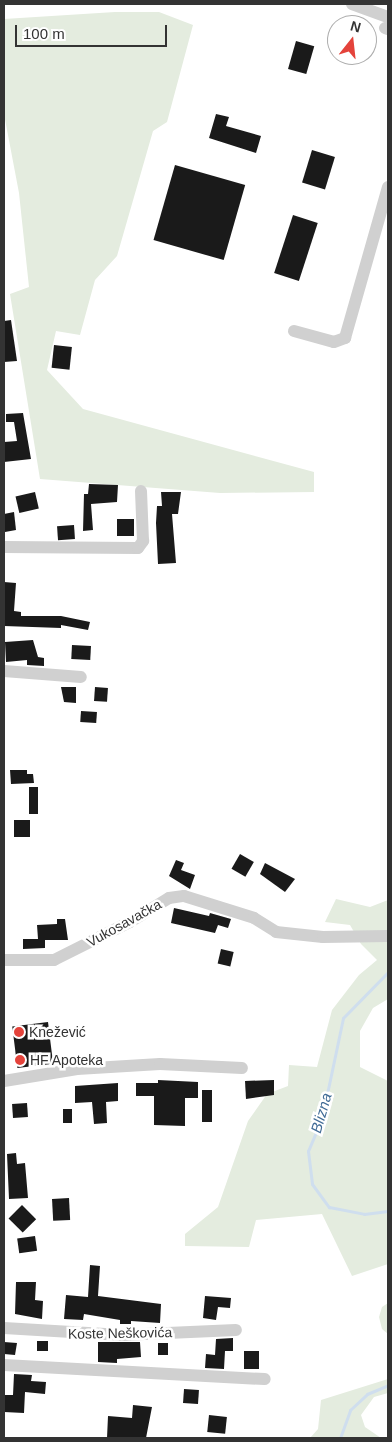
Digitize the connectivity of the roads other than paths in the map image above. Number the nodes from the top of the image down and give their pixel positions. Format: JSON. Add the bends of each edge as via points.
{"nodes":[{"id":1,"x":352,"y":4,"type":"edge"},
{"id":2,"x":387,"y":25,"type":"edge"},
{"id":3,"x":388,"y":187,"type":"edge"},
{"id":4,"x":294,"y":331,"type":"dead end"},
{"id":5,"x":140,"y":491,"type":"dead end"},
{"id":6,"x":4,"y":547,"type":"edge"},
{"id":7,"x":4,"y":671,"type":"edge"},
{"id":8,"x":81,"y":676,"type":"dead end"},
{"id":9,"x":388,"y":936,"type":"edge"},
{"id":10,"x":4,"y":960,"type":"edge"},
{"id":11,"x":242,"y":1068,"type":"dead end"},
{"id":12,"x":4,"y":1082,"type":"edge"},
{"id":13,"x":4,"y":1328,"type":"edge"},
{"id":14,"x":236,"y":1330,"type":"dead end"},
{"id":15,"x":4,"y":1365,"type":"edge"},
{"id":16,"x":265,"y":1378,"type":"dead end"}],
"edges":[{"from":1,"to":2,"type":"street"},
{"from":3,"to":4,"type":"street","via":[[345,338],[334,342]]},
{"from":5,"to":6,"type":"street","via":[[143,541],[138,548]]},
{"from":7,"to":8,"type":"street"},
{"from":9,"to":10,"type":"street","name":"Vukosavačka","via":[[323,937],[276,932],[254,918],[184,896],[169,898],[130,922],[54,960]]},
{"from":11,"to":12,"type":"street","via":[[160,1064],[77,1069]]},
{"from":13,"to":14,"type":"street","name":"Koste Neškovića","via":[[122,1335]]},
{"from":15,"to":16,"type":"street"}]}
